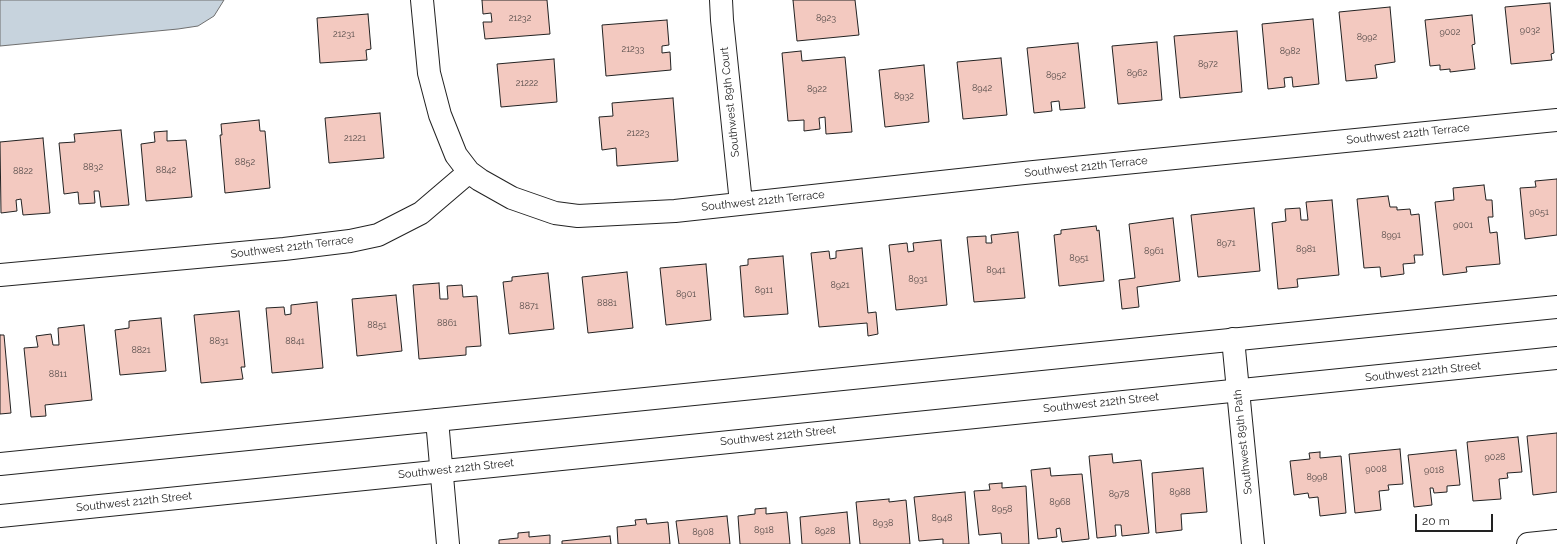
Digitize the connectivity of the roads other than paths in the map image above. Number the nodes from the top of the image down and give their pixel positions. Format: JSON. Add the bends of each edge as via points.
{"nodes":[{"id":1,"x":422,"y":0,"type":"edge"},
{"id":2,"x":721,"y":0,"type":"edge"},
{"id":3,"x":1557,"y":120,"type":"edge"},
{"id":4,"x":469,"y":172,"type":"junction"},
{"id":5,"x":740,"y":203,"type":"junction"},
{"id":6,"x":0,"y":275,"type":"edge"},
{"id":7,"x":1557,"y":307,"type":"edge"},
{"id":8,"x":1232,"y":339,"type":"junction"},
{"id":9,"x":1557,"y":358,"type":"edge"},
{"id":10,"x":1238,"y":389,"type":"junction"},
{"id":11,"x":437,"y":420,"type":"junction"},
{"id":12,"x":0,"y":464,"type":"edge"},
{"id":13,"x":441,"y":470,"type":"junction"},
{"id":14,"x":0,"y":516,"type":"edge"},
{"id":15,"x":1557,"y":541,"type":"edge"},
{"id":16,"x":448,"y":544,"type":"edge"},
{"id":17,"x":1253,"y":544,"type":"edge"},
{"id":18,"x":1528,"y":544,"type":"edge"}],
"edges":[{"from":1,"to":4,"type":"street","via":[[429,72],[434,93],[447,135],[456,155]]},
{"from":2,"to":5,"type":"street","name":"Southwest 89th Court"},
{"from":3,"to":5,"type":"street","name":"Southwest 212th Terrace"},
{"from":4,"to":5,"type":"street","name":"Southwest 212th Terrace","via":[[497,190],[533,206],[555,213],[578,216],[637,214]]},
{"from":4,"to":6,"type":"street","name":"Southwest 212th Terrace","via":[[421,213],[378,235],[277,250]]},
{"from":7,"to":8,"type":"street"},
{"from":8,"to":10,"type":"street","name":"Southwest 89th Path"},
{"from":8,"to":11,"type":"street"},
{"from":9,"to":10,"type":"street","name":"Southwest 212th Street"},
{"from":10,"to":13,"type":"street","name":"Southwest 212th Street"},
{"from":10,"to":17,"type":"street","name":"Southwest 89th Path"},
{"from":11,"to":12,"type":"street"},
{"from":11,"to":13,"type":"street"},
{"from":13,"to":14,"type":"street","name":"Southwest 212th Street"},
{"from":13,"to":16,"type":"street"},
{"from":15,"to":18,"type":"street"}]}
